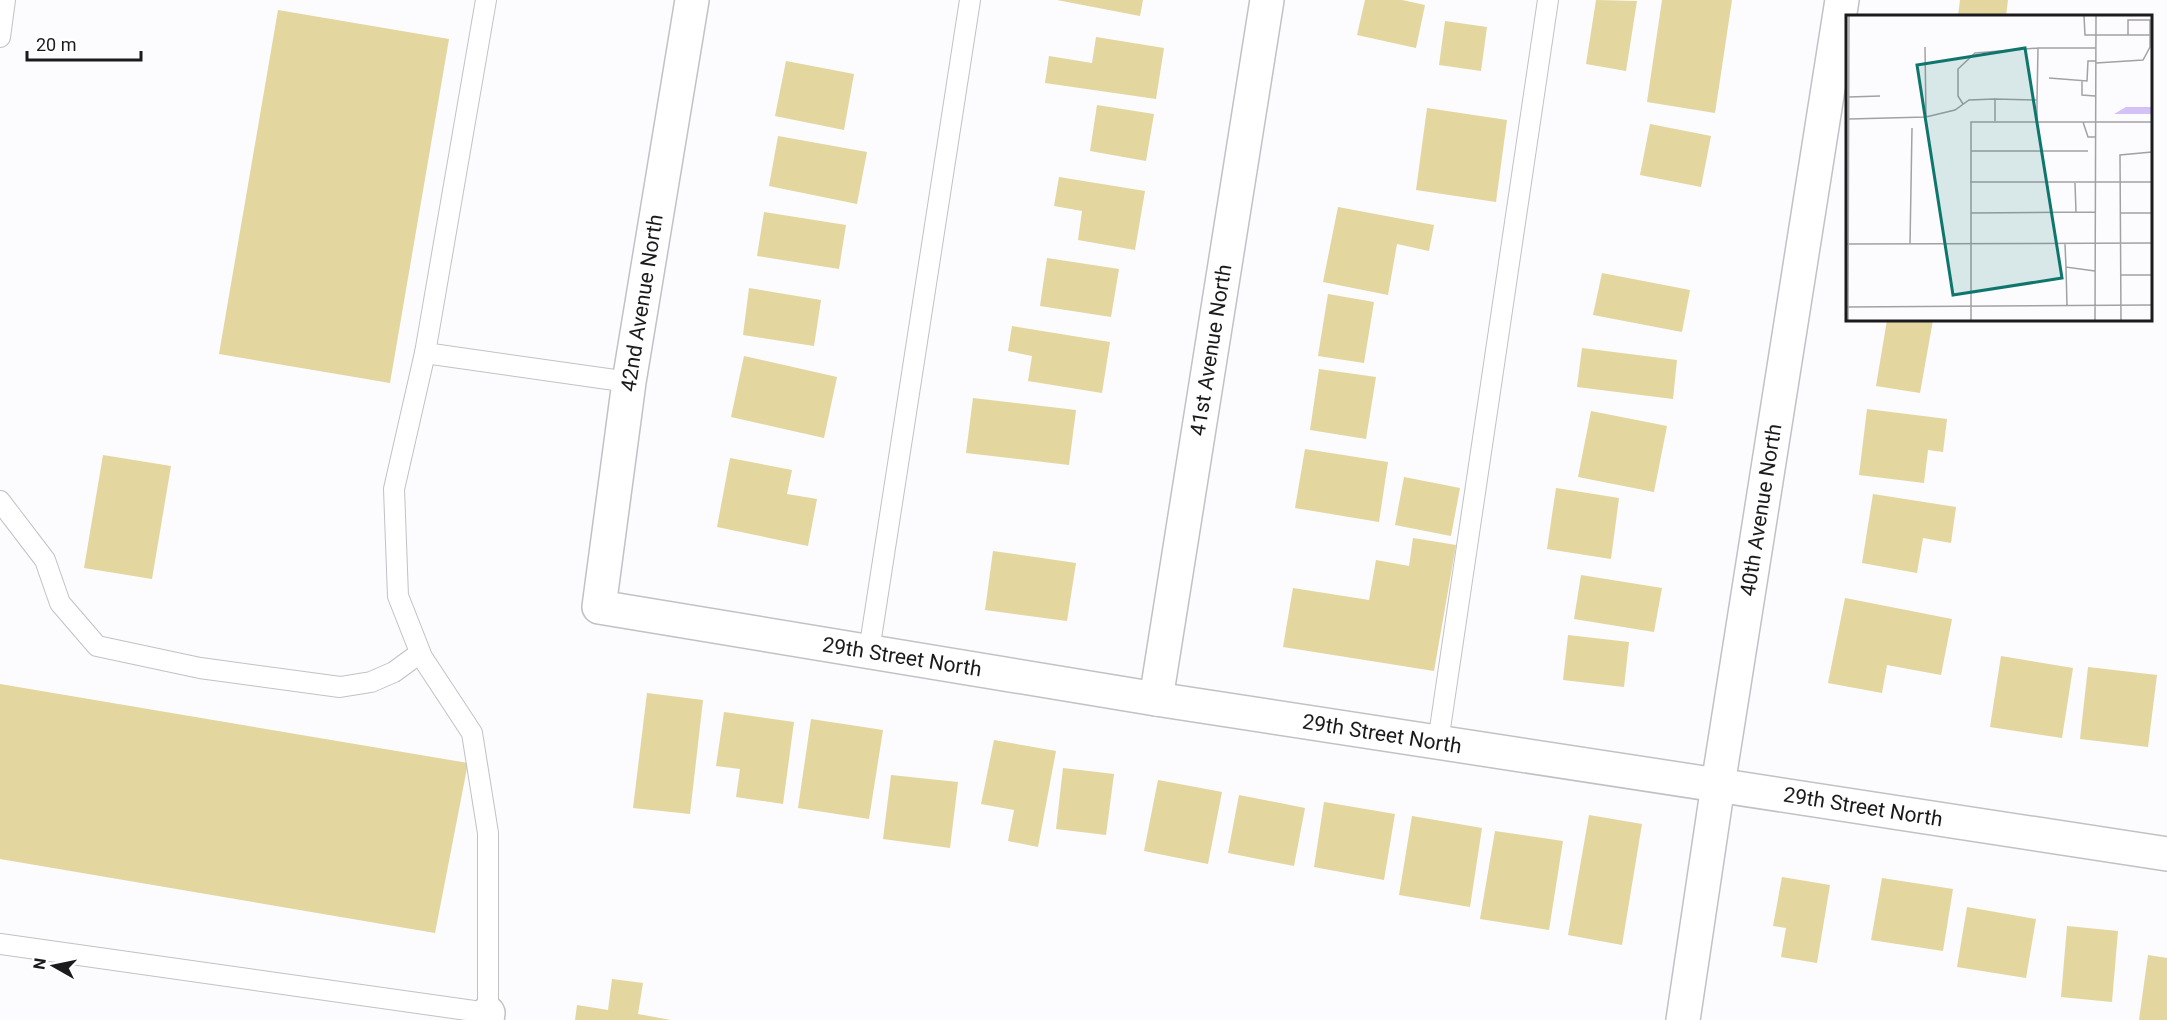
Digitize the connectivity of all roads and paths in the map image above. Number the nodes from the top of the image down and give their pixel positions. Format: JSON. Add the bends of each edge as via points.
{"nodes":[{"id":1,"x":5,"y":0,"type":"edge"},
{"id":2,"x":486,"y":0,"type":"edge"},
{"id":3,"x":692,"y":0,"type":"edge"},
{"id":4,"x":970,"y":0,"type":"edge"},
{"id":5,"x":1267,"y":0,"type":"edge"},
{"id":6,"x":1548,"y":0,"type":"edge"},
{"id":7,"x":1842,"y":0,"type":"edge"},
{"id":8,"x":0,"y":37,"type":"edge"},
{"id":9,"x":425,"y":353,"type":"junction"},
{"id":10,"x":629,"y":382,"type":"junction"},
{"id":11,"x":0,"y":501,"type":"edge"},
{"id":12,"x":599,"y":607,"type":"joint"},
{"id":13,"x":870,"y":651,"type":"junction"},
{"id":14,"x":420,"y":653,"type":"junction"},
{"id":15,"x":1156,"y":699,"type":"junction"},
{"id":16,"x":1438,"y":742,"type":"junction"},
{"id":17,"x":1718,"y":785,"type":"junction"},
{"id":18,"x":2167,"y":854,"type":"edge"},
{"id":19,"x":0,"y":944,"type":"edge"},
{"id":20,"x":488,"y":1016,"type":"edge"},
{"id":21,"x":1683,"y":1020,"type":"edge"}],
"edges":[{"from":1,"to":8,"type":"lane"},
{"from":2,"to":9,"type":"lane"},
{"from":3,"to":10,"type":"street","name":"42nd Avenue North"},
{"from":4,"to":13,"type":"lane"},
{"from":5,"to":15,"type":"street","name":"41st Avenue North"},
{"from":6,"to":16,"type":"lane"},
{"from":7,"to":17,"type":"street","name":"40th Avenue North"},
{"from":9,"to":10,"type":"lane"},
{"from":9,"to":14,"type":"lane","via":[[394,489],[398,596]]},
{"from":10,"to":12,"type":"street","name":"42nd Avenue North"},
{"from":11,"to":14,"type":"lane","via":[[45,560],[60,603],[97,646],[200,668],[340,687],[371,682],[394,672]]},
{"from":12,"to":13,"type":"street","name":"29th Street North"},
{"from":13,"to":15,"type":"street","name":"29th Street North"},
{"from":14,"to":20,"type":"lane","via":[[472,733],[488,833]]},
{"from":15,"to":16,"type":"street","name":"29th Street North"},
{"from":16,"to":17,"type":"street","name":"29th Street North"},
{"from":17,"to":18,"type":"street","name":"29th Street North"},
{"from":17,"to":21,"type":"street","name":"40th Avenue North"},
{"from":19,"to":20,"type":"lane"}]}
